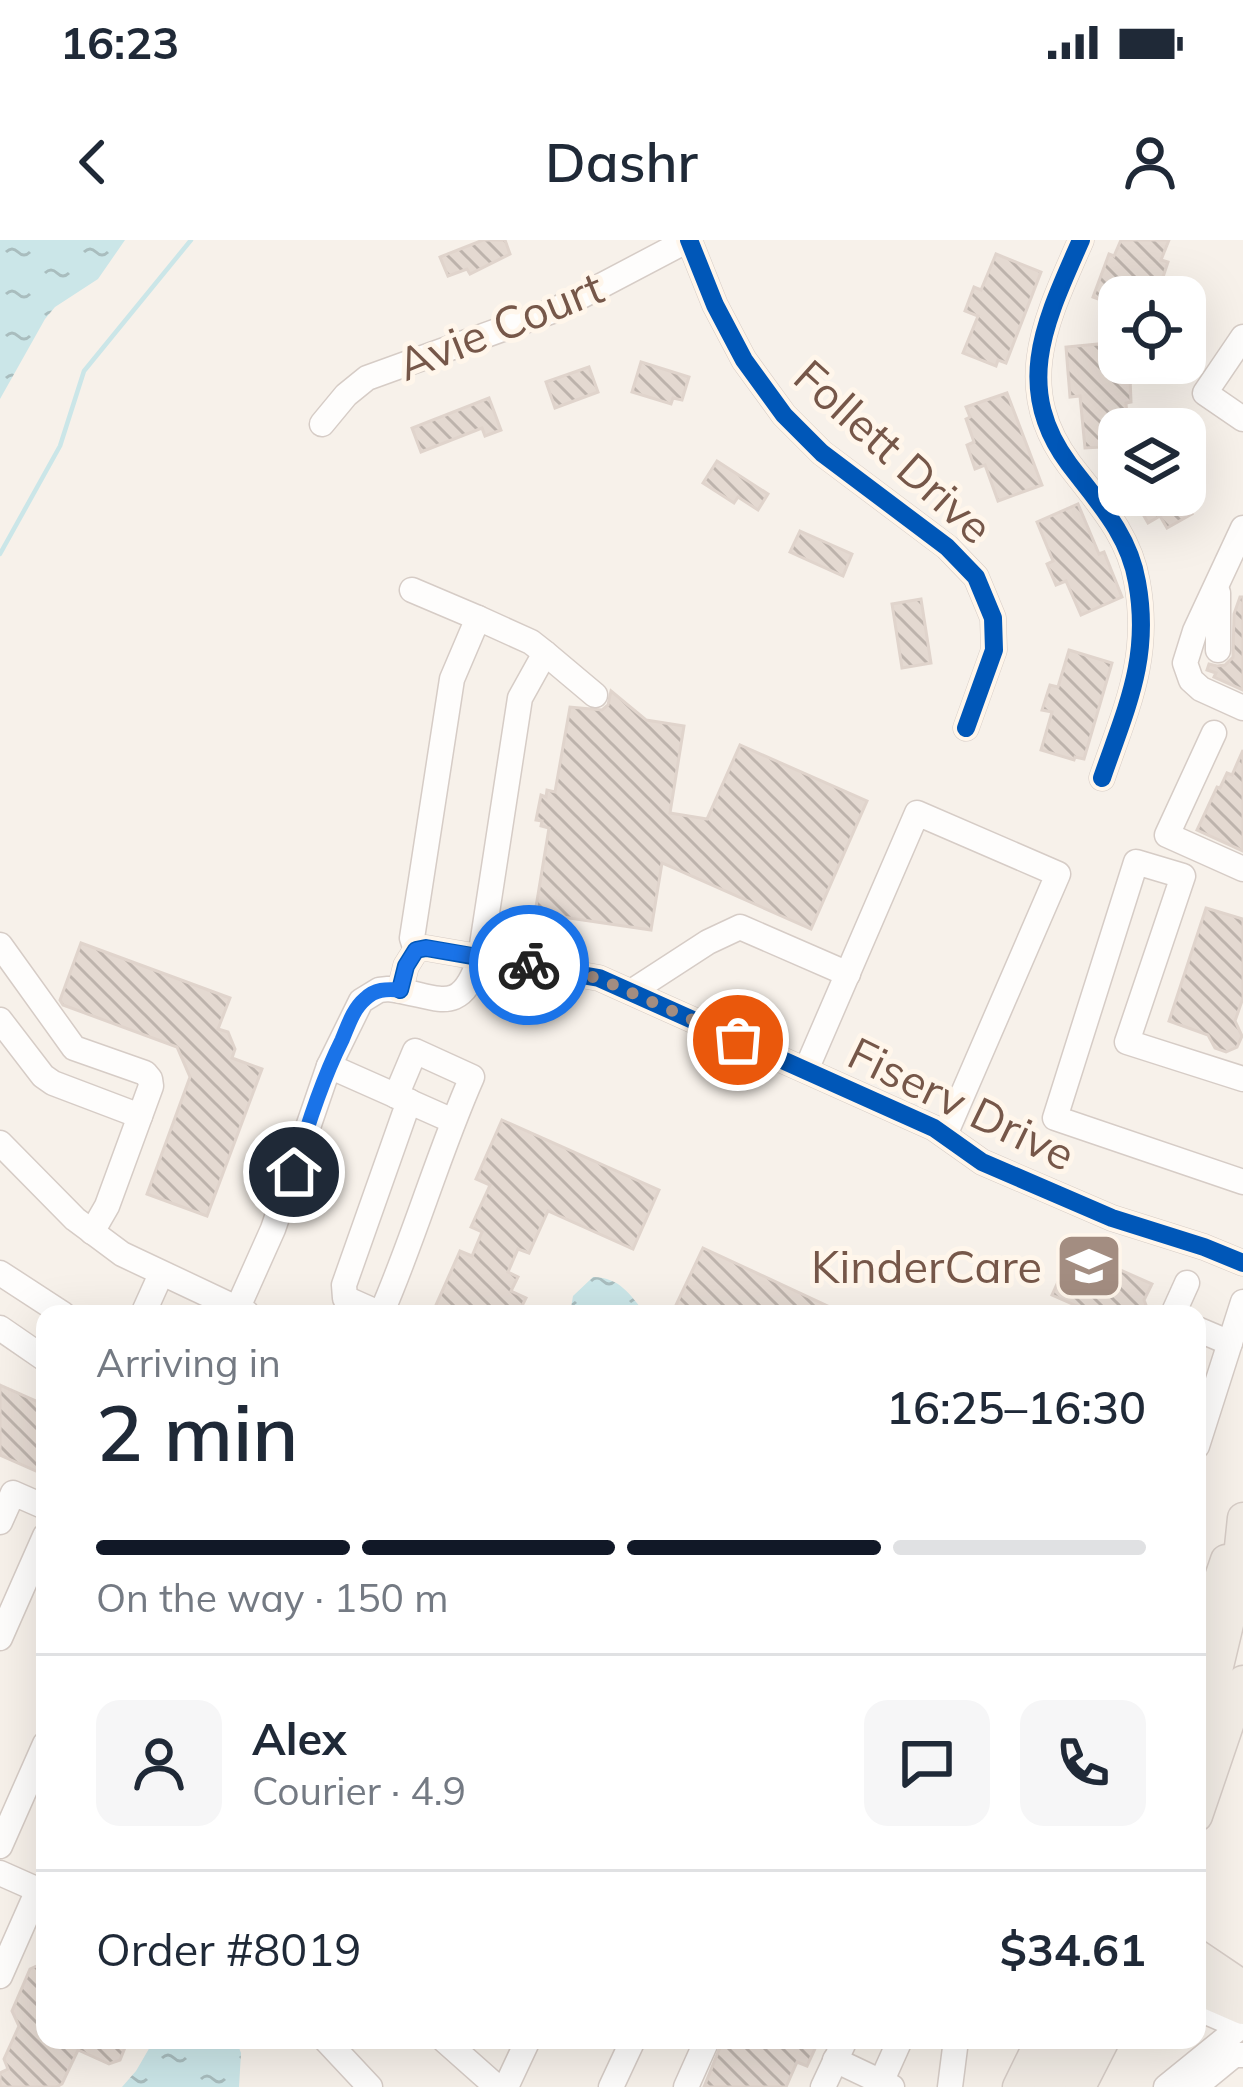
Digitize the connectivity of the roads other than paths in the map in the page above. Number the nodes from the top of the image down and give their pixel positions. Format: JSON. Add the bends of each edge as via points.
{"nodes":[{"id":1,"x":689,"y":240,"type":"edge"},
{"id":2,"x":1081,"y":240,"type":"edge"},
{"id":3,"x":1243,"y":337,"type":"edge"},
{"id":4,"x":1243,"y":418,"type":"edge"},
{"id":5,"x":322,"y":424,"type":"dead end"},
{"id":6,"x":1243,"y":528,"type":"edge"},
{"id":7,"x":1218,"y":580,"type":"junction"},
{"id":8,"x":412,"y":590,"type":"dead end"},
{"id":9,"x":478,"y":618,"type":"junction"},
{"id":10,"x":1218,"y":650,"type":"dead end"},
{"id":11,"x":545,"y":653,"type":"junction"},
{"id":12,"x":595,"y":695,"type":"dead end"},
{"id":13,"x":1243,"y":708,"type":"edge"},
{"id":14,"x":966,"y":728,"type":"dead end"},
{"id":15,"x":1214,"y":733,"type":"dead end"},
{"id":16,"x":1102,"y":778,"type":"dead end"},
{"id":17,"x":1243,"y":869,"type":"edge"},
{"id":18,"x":0,"y":945,"type":"edge"},
{"id":19,"x":416,"y":950,"type":"junction"},
{"id":20,"x":480,"y":958,"type":"junction"},
{"id":21,"x":848,"y":974,"type":"junction"},
{"id":22,"x":400,"y":990,"type":"junction"},
{"id":23,"x":631,"y":992,"type":"junction"},
{"id":24,"x":0,"y":1020,"type":"edge"},
{"id":25,"x":1083,"y":1028,"type":"junction"},
{"id":26,"x":1127,"y":1042,"type":"junction"},
{"id":27,"x":328,"y":1066,"type":"junction"},
{"id":28,"x":806,"y":1070,"type":"junction"},
{"id":29,"x":1243,"y":1078,"type":"edge"},
{"id":30,"x":402,"y":1099,"type":"junction"},
{"id":31,"x":140,"y":1116,"type":"junction"},
{"id":32,"x":453,"y":1121,"type":"junction"},
{"id":33,"x":944,"y":1135,"type":"junction"},
{"id":34,"x":0,"y":1144,"type":"edge"},
{"id":35,"x":1243,"y":1182,"type":"edge"},
{"id":36,"x":92,"y":1232,"type":"junction"},
{"id":37,"x":1243,"y":1263,"type":"edge"},
{"id":38,"x":0,"y":1273,"type":"edge"},
{"id":39,"x":160,"y":1274,"type":"junction"},
{"id":40,"x":1187,"y":1282,"type":"dead end"},
{"id":41,"x":1243,"y":1303,"type":"edge"},
{"id":42,"x":50,"y":1305,"type":"edge"},
{"id":43,"x":147,"y":1305,"type":"edge"},
{"id":44,"x":226,"y":1305,"type":"edge"},
{"id":45,"x":244,"y":1305,"type":"edge"},
{"id":46,"x":360,"y":1305,"type":"edge"},
{"id":47,"x":384,"y":1305,"type":"edge"},
{"id":48,"x":1177,"y":1305,"type":"edge"},
{"id":49,"x":0,"y":1328,"type":"edge"},
{"id":50,"x":1206,"y":1333,"type":"edge"},
{"id":51,"x":1230,"y":1343,"type":"junction"},
{"id":52,"x":36,"y":1352,"type":"edge"},
{"id":53,"x":1206,"y":1418,"type":"edge"},
{"id":54,"x":36,"y":1504,"type":"edge"},
{"id":55,"x":1243,"y":1514,"type":"edge"},
{"id":56,"x":0,"y":1522,"type":"edge"},
{"id":57,"x":36,"y":1556,"type":"edge"},
{"id":58,"x":1206,"y":1620,"type":"edge"},
{"id":59,"x":0,"y":1638,"type":"edge"},
{"id":60,"x":1243,"y":1681,"type":"edge"},
{"id":61,"x":1206,"y":1707,"type":"edge"},
{"id":62,"x":1237,"y":1718,"type":"edge"},
{"id":63,"x":36,"y":1758,"type":"edge"},
{"id":64,"x":1206,"y":1794,"type":"edge"},
{"id":65,"x":10,"y":1797,"type":"edge"},
{"id":66,"x":0,"y":1846,"type":"edge"},
{"id":67,"x":0,"y":1873,"type":"edge"},
{"id":68,"x":36,"y":1888,"type":"edge"},
{"id":69,"x":36,"y":1903,"type":"edge"},
{"id":70,"x":1206,"y":1961,"type":"edge"},
{"id":71,"x":1206,"y":1973,"type":"edge"},
{"id":72,"x":0,"y":1976,"type":"edge"},
{"id":73,"x":1243,"y":1988,"type":"edge"},
{"id":74,"x":1206,"y":2008,"type":"edge"},
{"id":75,"x":1242,"y":2021,"type":"edge"},
{"id":76,"x":334,"y":2049,"type":"edge"},
{"id":77,"x":454,"y":2049,"type":"edge"},
{"id":78,"x":524,"y":2049,"type":"edge"},
{"id":79,"x":629,"y":2049,"type":"edge"},
{"id":80,"x":703,"y":2049,"type":"edge"},
{"id":81,"x":897,"y":2049,"type":"edge"},
{"id":82,"x":955,"y":2049,"type":"edge"},
{"id":83,"x":1036,"y":2049,"type":"edge"},
{"id":84,"x":1068,"y":2049,"type":"edge"},
{"id":85,"x":1099,"y":2049,"type":"edge"},
{"id":86,"x":840,"y":2050,"type":"edge"},
{"id":87,"x":1243,"y":2055,"type":"edge"},
{"id":88,"x":884,"y":2085,"type":"edge"},
{"id":89,"x":370,"y":2087,"type":"edge"},
{"id":90,"x":496,"y":2087,"type":"edge"},
{"id":91,"x":506,"y":2087,"type":"edge"},
{"id":92,"x":611,"y":2087,"type":"edge"},
{"id":93,"x":686,"y":2087,"type":"edge"},
{"id":94,"x":823,"y":2087,"type":"edge"},
{"id":95,"x":950,"y":2087,"type":"edge"},
{"id":96,"x":1018,"y":2087,"type":"edge"},
{"id":97,"x":1049,"y":2087,"type":"edge"},
{"id":98,"x":1080,"y":2087,"type":"edge"},
{"id":99,"x":1166,"y":2087,"type":"edge"},
{"id":100,"x":1195,"y":2087,"type":"edge"}],
"edges":[{"from":1,"to":5,"type":"street","name":"Avie Court","via":[[555,310],[367,377]]},
{"from":1,"to":14,"type":"street","name":"Follett Drive","via":[[744,361],[784,415],[976,577],[994,650]]},
{"from":2,"to":16,"type":"street","via":[[1042,335],[1037,371],[1052,436],[1123,538],[1137,580],[1142,649]]},
{"from":3,"to":4,"type":"street","via":[[1205,393]]},
{"from":6,"to":7,"type":"street"},
{"from":7,"to":10,"type":"street"},
{"from":7,"to":13,"type":"street","via":[[1185,663],[1201,689]]},
{"from":8,"to":9,"type":"street"},
{"from":9,"to":11,"type":"street"},
{"from":9,"to":19,"type":"street","via":[[452,679]]},
{"from":11,"to":12,"type":"street"},
{"from":11,"to":20,"type":"street","via":[[520,698]]},
{"from":15,"to":17,"type":"street","via":[[1167,836]]},
{"from":18,"to":31,"type":"street","via":[[74,1048],[145,1073],[151,1086]]},
{"from":19,"to":20,"type":"street","name":"Fiserv Drive"},
{"from":19,"to":22,"type":"street"},
{"from":20,"to":22,"type":"street","via":[[471,983],[450,999]]},
{"from":20,"to":23,"type":"street","name":"Fiserv Drive","via":[[598,978]]},
{"from":21,"to":23,"type":"street","via":[[740,927]]},
{"from":21,"to":28,"type":"street"},
{"from":21,"to":33,"type":"street","via":[[917,813],[1058,874]]},
{"from":22,"to":27,"type":"street","via":[[362,1001]]},
{"from":23,"to":28,"type":"street","name":"Fiserv Drive"},
{"from":24,"to":31,"type":"street","via":[[53,1083]]},
{"from":25,"to":26,"type":"street"},
{"from":25,"to":26,"type":"street","via":[[1136,862],[1183,876]]},
{"from":25,"to":35,"type":"street","via":[[1055,1118]]},
{"from":26,"to":29,"type":"street"},
{"from":27,"to":30,"type":"street"},
{"from":27,"to":45,"type":"street"},
{"from":28,"to":33,"type":"street","name":"Fiserv Drive"},
{"from":30,"to":32,"type":"street"},
{"from":30,"to":32,"type":"street","via":[[415,1051],[472,1077]]},
{"from":30,"to":46,"type":"street","via":[[344,1285],[345,1298]]},
{"from":31,"to":36,"type":"street"},
{"from":32,"to":47,"type":"street"},
{"from":33,"to":37,"type":"street","name":"Fiserv Drive","via":[[982,1162],[1112,1218]]},
{"from":34,"to":36,"type":"street"},
{"from":36,"to":39,"type":"street"},
{"from":38,"to":42,"type":"street"},
{"from":39,"to":43,"type":"street"},
{"from":39,"to":44,"type":"street"},
{"from":40,"to":48,"type":"street"},
{"from":41,"to":51,"type":"street"},
{"from":49,"to":52,"type":"street"},
{"from":50,"to":51,"type":"street"},
{"from":51,"to":53,"type":"street"},
{"from":54,"to":56,"type":"street","via":[[13,1493]]},
{"from":55,"to":58,"type":"main road"},
{"from":55,"to":61,"type":"main road","via":[[1235,1595]]},
{"from":57,"to":59,"type":"street"},
{"from":60,"to":62,"type":"main road"},
{"from":62,"to":64,"type":"main road"},
{"from":63,"to":65,"type":"street"},
{"from":65,"to":66,"type":"street"},
{"from":67,"to":68,"type":"street"},
{"from":69,"to":72,"type":"street"},
{"from":70,"to":73,"type":"main road"},
{"from":71,"to":73,"type":"street"},
{"from":74,"to":75,"type":"main road"},
{"from":75,"to":99,"type":"street"},
{"from":76,"to":89,"type":"street"},
{"from":77,"to":90,"type":"street"},
{"from":78,"to":91,"type":"street"},
{"from":79,"to":92,"type":"street"},
{"from":80,"to":93,"type":"street"},
{"from":81,"to":88,"type":"street"},
{"from":82,"to":95,"type":"street"},
{"from":83,"to":96,"type":"main road"},
{"from":84,"to":97,"type":"main road"},
{"from":85,"to":98,"type":"main road"},
{"from":86,"to":88,"type":"street"},
{"from":86,"to":94,"type":"street"},
{"from":87,"to":100,"type":"street"}]}
